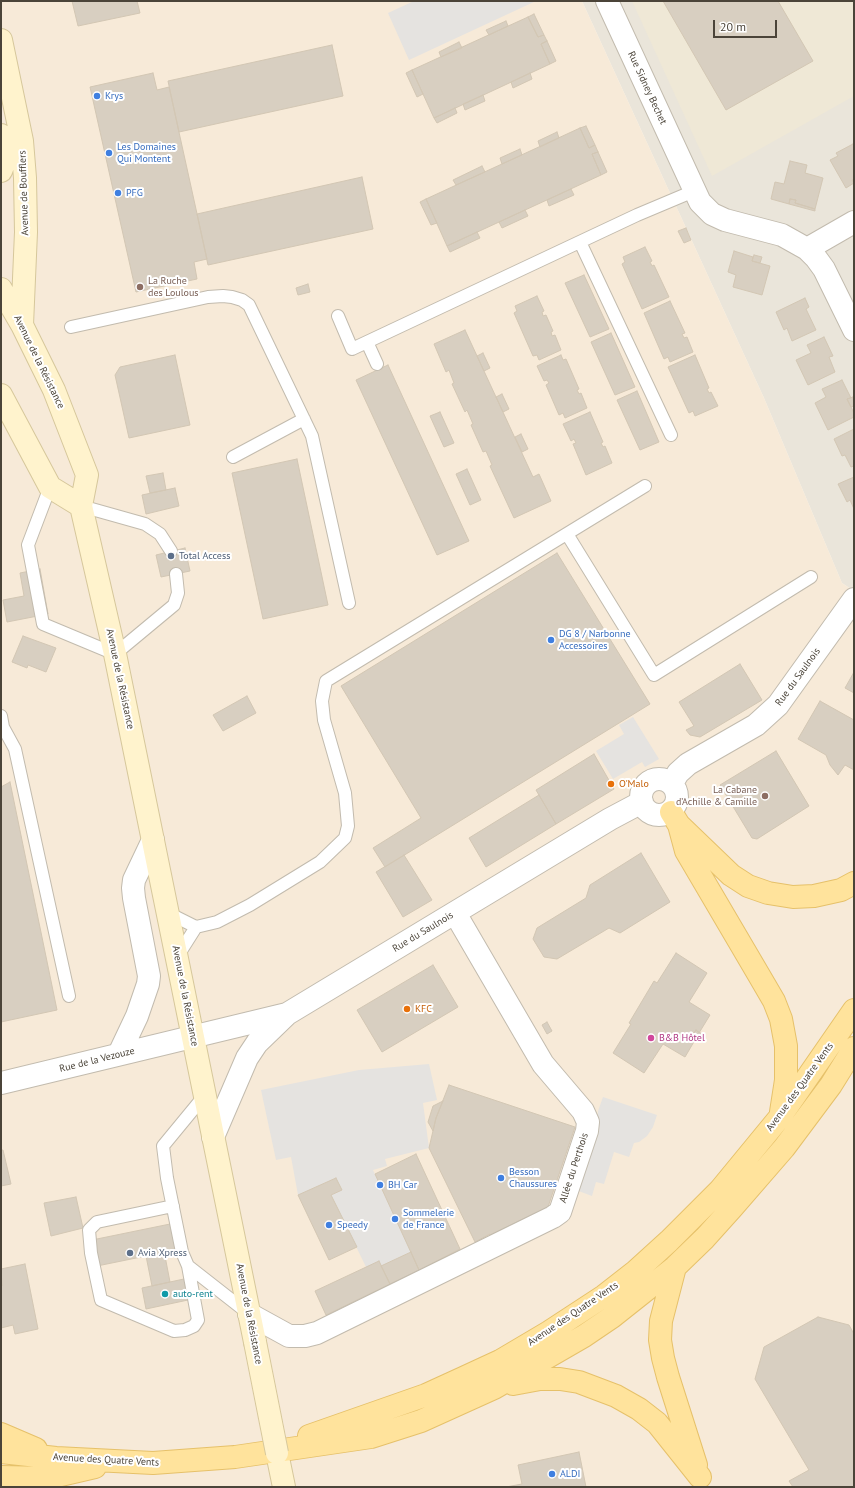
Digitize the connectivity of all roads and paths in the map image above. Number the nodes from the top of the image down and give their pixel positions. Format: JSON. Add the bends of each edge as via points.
{"nodes":[{"id":1,"x":607,"y":1,"type":"edge"},
{"id":2,"x":1,"y":40,"type":"edge"},
{"id":3,"x":1,"y":135,"type":"edge"},
{"id":4,"x":1,"y":171,"type":"edge"},
{"id":5,"x":691,"y":183,"type":"junction"},
{"id":6,"x":854,"y":222,"type":"edge"},
{"id":7,"x":580,"y":242,"type":"junction"},
{"id":8,"x":807,"y":249,"type":"junction"},
{"id":9,"x":1,"y":289,"type":"edge"},
{"id":10,"x":338,"y":316,"type":"dead end"},
{"id":11,"x":22,"y":325,"type":"junction"},
{"id":12,"x":71,"y":327,"type":"dead end"},
{"id":13,"x":854,"y":330,"type":"edge"},
{"id":14,"x":367,"y":342,"type":"junction"},
{"id":15,"x":377,"y":364,"type":"dead end"},
{"id":16,"x":1,"y":396,"type":"edge"},
{"id":17,"x":304,"y":419,"type":"junction"},
{"id":18,"x":670,"y":435,"type":"dead end"},
{"id":19,"x":234,"y":458,"type":"dead end"},
{"id":20,"x":646,"y":486,"type":"dead end"},
{"id":21,"x":50,"y":487,"type":"junction"},
{"id":22,"x":81,"y":506,"type":"junction"},
{"id":23,"x":567,"y":534,"type":"junction"},
{"id":24,"x":171,"y":551,"type":"dead end"},
{"id":25,"x":176,"y":574,"type":"dead end"},
{"id":26,"x":811,"y":577,"type":"dead end"},
{"id":27,"x":854,"y":599,"type":"edge"},
{"id":28,"x":349,"y":602,"type":"dead end"},
{"id":29,"x":115,"y":654,"type":"junction"},
{"id":30,"x":1,"y":716,"type":"edge"},
{"id":31,"x":672,"y":783,"type":"junction"},
{"id":32,"x":642,"y":802,"type":"junction"},
{"id":33,"x":675,"y":818,"type":"junction"},
{"id":34,"x":153,"y":840,"type":"junction"},
{"id":35,"x":854,"y":883,"type":"edge"},
{"id":36,"x":168,"y":913,"type":"junction"},
{"id":37,"x":455,"y":913,"type":"junction"},
{"id":38,"x":196,"y":927,"type":"junction"},
{"id":39,"x":177,"y":957,"type":"junction"},
{"id":40,"x":69,"y":996,"type":"dead end"},
{"id":41,"x":854,"y":1010,"type":"edge"},
{"id":42,"x":287,"y":1014,"type":"junction"},
{"id":43,"x":193,"y":1037,"type":"junction"},
{"id":44,"x":854,"y":1048,"type":"edge"},
{"id":45,"x":119,"y":1054,"type":"junction"},
{"id":46,"x":1,"y":1083,"type":"edge"},
{"id":47,"x":205,"y":1095,"type":"junction"},
{"id":48,"x":780,"y":1118,"type":"junction"},
{"id":49,"x":213,"y":1136,"type":"junction"},
{"id":50,"x":172,"y":1206,"type":"junction"},
{"id":51,"x":188,"y":1266,"type":"junction"},
{"id":52,"x":675,"y":1267,"type":"junction"},
{"id":53,"x":249,"y":1314,"type":"junction"},
{"id":54,"x":494,"y":1388,"type":"junction"},
{"id":55,"x":1,"y":1434,"type":"edge"},
{"id":56,"x":1,"y":1452,"type":"edge"},
{"id":57,"x":259,"y":1454,"type":"junction"},
{"id":58,"x":56,"y":1458,"type":"junction"},
{"id":59,"x":118,"y":1462,"type":"junction"},
{"id":60,"x":1,"y":1477,"type":"edge"},
{"id":61,"x":702,"y":1482,"type":"edge"},
{"id":62,"x":284,"y":1487,"type":"edge"}],
"edges":[{"from":1,"to":5,"type":"street","name":"Rue Sidney Bechet"},
{"from":2,"to":11,"type":"main road","name":"Avenue de Boufflers","via":[[22,140],[25,178],[26,232]]},
{"from":3,"to":4,"type":"main road","name":"Avenue de Boufflers","via":[[4,157]]},
{"from":5,"to":7,"type":"lane"},
{"from":5,"to":8,"type":"street","name":"Rue Sidney Bechet","via":[[700,202],[712,214],[725,220],[782,235]]},
{"from":6,"to":8,"type":"street"},
{"from":7,"to":14,"type":"lane"},
{"from":7,"to":18,"type":"lane"},
{"from":8,"to":13,"type":"street","name":"Rue Sidney Bechet","via":[[824,269]]},
{"from":9,"to":11,"type":"main road","name":"Avenue de la Résistance"},
{"from":10,"to":14,"type":"lane","via":[[352,348]]},
{"from":11,"to":22,"type":"main road","name":"Avenue de la Résistance","via":[[54,390],[87,475]]},
{"from":12,"to":17,"type":"lane","via":[[208,297],[223,296],[242,300],[249,305]]},
{"from":14,"to":15,"type":"lane"},
{"from":16,"to":21,"type":"main road"},
{"from":17,"to":19,"type":"lane"},
{"from":17,"to":28,"type":"lane","via":[[312,436]]},
{"from":20,"to":23,"type":"lane"},
{"from":21,"to":22,"type":"main road"},
{"from":21,"to":29,"type":"lane","via":[[28,545],[43,624]]},
{"from":22,"to":24,"type":"lane","via":[[145,524],[160,534]]},
{"from":22,"to":29,"type":"main road","name":"Avenue de la Résistance"},
{"from":23,"to":26,"type":"lane","via":[[654,675]]},
{"from":23,"to":38,"type":"lane","via":[[326,682],[322,701],[324,720],[345,793],[348,826],[345,838],[320,862],[250,905],[217,922]]},
{"from":25,"to":29,"type":"lane","via":[[178,593],[174,605]]},
{"from":27,"to":31,"type":"street","name":"Rue du Saulnois","via":[[778,705],[756,725],[688,764]]},
{"from":29,"to":34,"type":"main road","name":"Avenue de la Résistance"},
{"from":30,"to":40,"type":"lane","via":[[3,727],[15,749]]},
{"from":31,"to":32,"type":"street","via":[[662,779],[651,781],[641,792]]},
{"from":31,"to":33,"type":"street","via":[[678,798]]},
{"from":32,"to":33,"type":"street","via":[[652,814]]},
{"from":32,"to":37,"type":"street","name":"Rue du Saulnois"},
{"from":33,"to":35,"type":"main road","via":[[732,875],[748,886],[792,897],[814,896],[842,890]]},
{"from":33,"to":48,"type":"main road","via":[[686,851],[774,1001],[781,1020],[786,1046],[786,1080]]},
{"from":34,"to":36,"type":"main road","name":"Avenue de la Résistance"},
{"from":34,"to":45,"type":"street","via":[[134,880],[134,898],[149,976],[148,984],[137,1016]]},
{"from":36,"to":38,"type":"lane"},
{"from":36,"to":39,"type":"main road","name":"Avenue de la Résistance"},
{"from":37,"to":42,"type":"street","name":"Rue du Saulnois"},
{"from":37,"to":53,"type":"street","name":"Allée du Perthois","via":[[543,1064],[583,1111],[588,1122],[560,1212],[317,1333],[289,1336]]},
{"from":38,"to":39,"type":"lane"},
{"from":39,"to":43,"type":"main road","name":"Avenue de la Résistance"},
{"from":41,"to":48,"type":"main road","name":"Avenue des Quatre Vents"},
{"from":42,"to":43,"type":"street","name":"Rue du Saulnois"},
{"from":42,"to":49,"type":"street","via":[[257,1043],[246,1058]]},
{"from":43,"to":45,"type":"street","name":"Rue de la Vezouze"},
{"from":43,"to":47,"type":"main road","name":"Avenue de la Résistance"},
{"from":44,"to":52,"type":"main road","name":"Avenue des Quatre Vents","via":[[784,1148],[705,1238]]},
{"from":45,"to":46,"type":"street","name":"Rue de la Vezouze"},
{"from":47,"to":49,"type":"main road","name":"Avenue de la Résistance"},
{"from":47,"to":50,"type":"lane","via":[[163,1146]]},
{"from":48,"to":57,"type":"main road","name":"Avenue des Quatre Vents","via":[[720,1190],[669,1241],[604,1296],[549,1332],[500,1361],[426,1395]]},
{"from":49,"to":53,"type":"main road","name":"Avenue de la Résistance"},
{"from":50,"to":51,"type":"lane","via":[[182,1252]]},
{"from":50,"to":51,"type":"lane","via":[[97,1222],[89,1230],[101,1300],[174,1331],[185,1330],[194,1326],[198,1320]]},
{"from":51,"to":53,"type":"lane"},
{"from":52,"to":54,"type":"main road","name":"Avenue des Quatre Vents","via":[[590,1332]]},
{"from":52,"to":61,"type":"main road","via":[[661,1321],[660,1340],[668,1377]]},
{"from":53,"to":62,"type":"main road","name":"Avenue de la Résistance","bridge":true},
{"from":54,"to":57,"type":"main road","name":"Avenue des Quatre Vents","via":[[421,1421],[370,1437]]},
{"from":54,"to":61,"type":"main road","via":[[540,1379],[560,1379],[579,1382],[616,1396],[657,1423]]},
{"from":55,"to":58,"type":"main road"},
{"from":56,"to":58,"type":"main road","name":"Avenue des Quatre Vents"},
{"from":57,"to":59,"type":"main road","name":"Avenue des Quatre Vents","via":[[199,1461]]},
{"from":58,"to":59,"type":"main road","name":"Avenue des Quatre Vents"},
{"from":59,"to":60,"type":"main road","via":[[48,1478]]}]}
